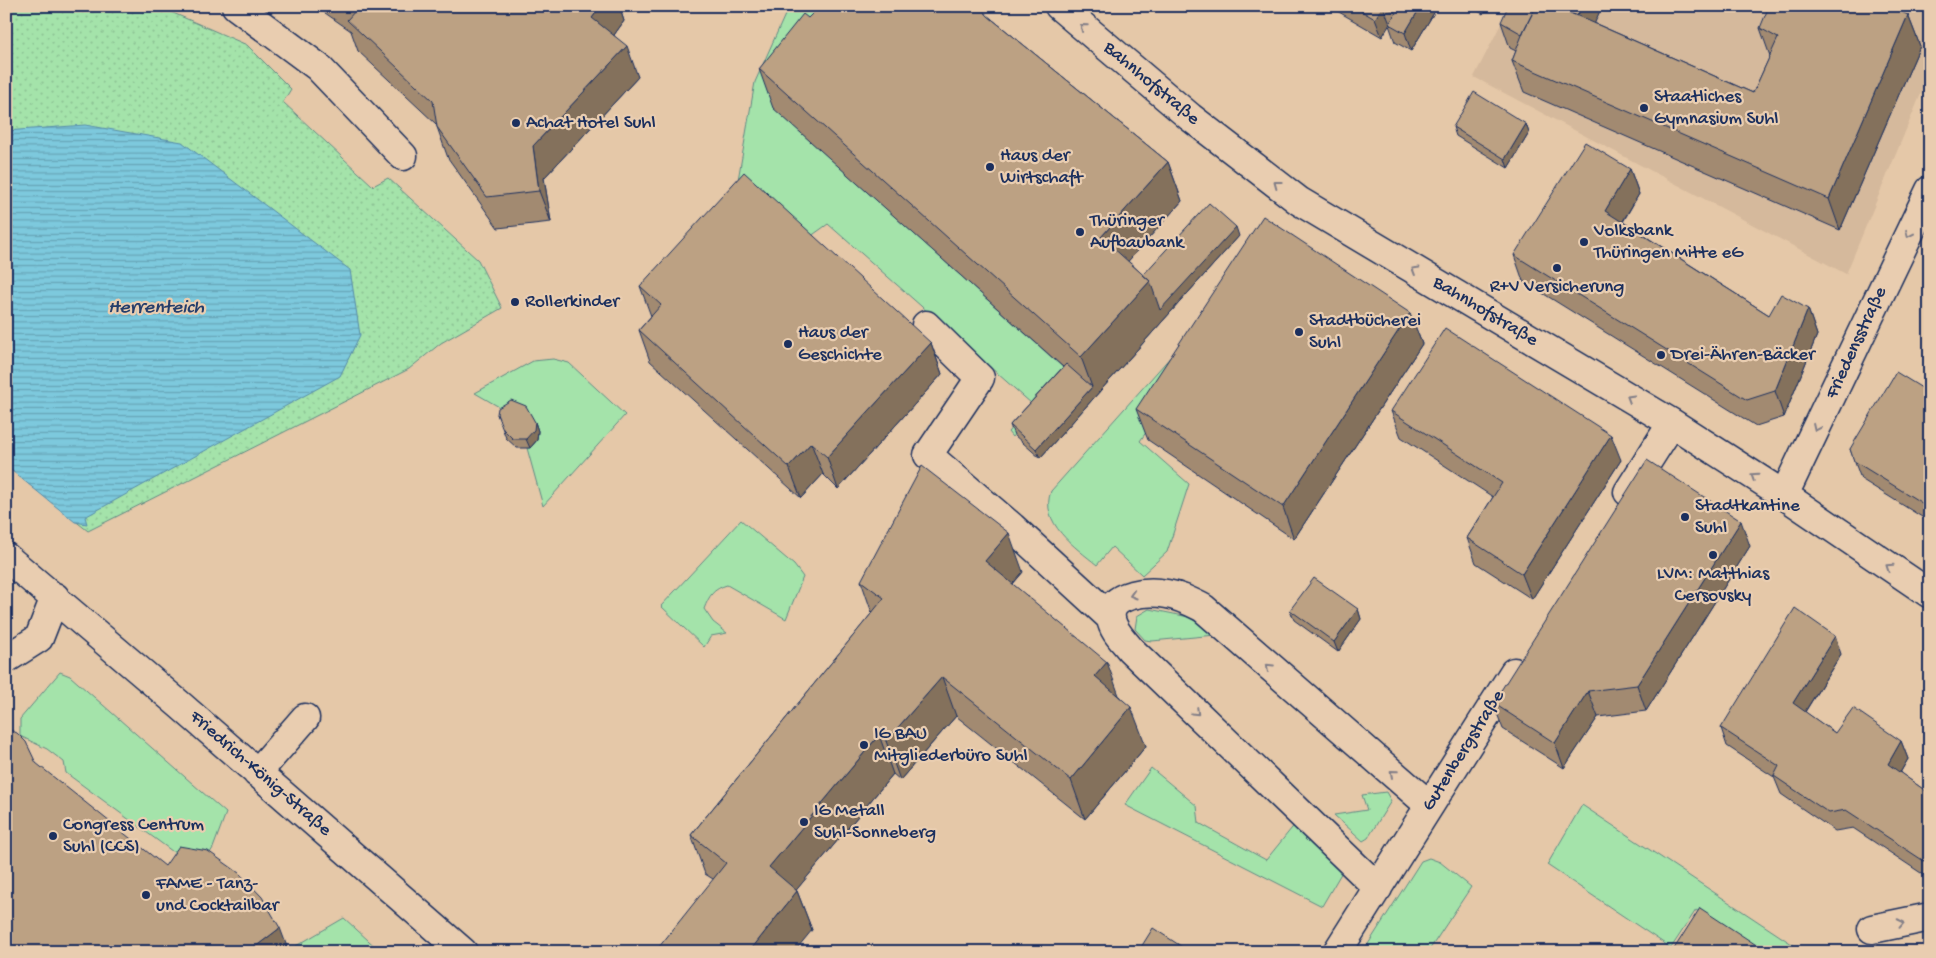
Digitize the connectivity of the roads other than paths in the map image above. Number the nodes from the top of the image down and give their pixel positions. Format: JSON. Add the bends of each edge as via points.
{"nodes":[{"id":1,"x":236,"y":6,"type":"edge"},
{"id":2,"x":1058,"y":6,"type":"edge"},
{"id":3,"x":403,"y":156,"type":"dead end"},
{"id":4,"x":1930,"y":190,"type":"edge"},
{"id":5,"x":926,"y":325,"type":"dead end"},
{"id":6,"x":1672,"y":423,"type":"junction"},
{"id":7,"x":1784,"y":495,"type":"junction"},
{"id":8,"x":1614,"y":514,"type":"edge"},
{"id":9,"x":6,"y":557,"type":"edge"},
{"id":10,"x":1930,"y":594,"type":"edge"},
{"id":11,"x":55,"y":597,"type":"junction"},
{"id":12,"x":1111,"y":618,"type":"junction"},
{"id":13,"x":1525,"y":654,"type":"edge"},
{"id":14,"x":6,"y":659,"type":"edge"},
{"id":15,"x":298,"y":725,"type":"dead end"},
{"id":16,"x":256,"y":773,"type":"junction"},
{"id":17,"x":1429,"y":805,"type":"junction"},
{"id":18,"x":1378,"y":888,"type":"junction"},
{"id":19,"x":1930,"y":917,"type":"edge"},
{"id":20,"x":1872,"y":929,"type":"dead end"},
{"id":21,"x":463,"y":952,"type":"edge"},
{"id":22,"x":1337,"y":952,"type":"edge"}],
"edges":[{"from":1,"to":3,"type":"street","via":[[318,67]]},
{"from":6,"to":2,"type":"street","name":"Bahnhofstraße","one_way":true,"via":[[1299,201],[1190,117]]},
{"from":4,"to":7,"type":"street","name":"Friedensstraße","one_way":true},
{"from":5,"to":12,"type":"street","via":[[980,378],[928,455]]},
{"from":7,"to":6,"type":"street","name":"Bahnhofstraße","one_way":true},
{"from":6,"to":8,"type":"street"},
{"from":10,"to":7,"type":"street","name":"Bahnhofstraße","one_way":true},
{"from":9,"to":11,"type":"street","name":"Friedrich-König-Straße"},
{"from":11,"to":14,"type":"street","via":[[39,638]]},
{"from":11,"to":16,"type":"street","name":"Friedrich-König-Straße"},
{"from":17,"to":12,"type":"street","one_way":true,"via":[[1203,608],[1185,598],[1166,593],[1140,592],[1124,598],[1113,607]]},
{"from":12,"to":18,"type":"street","one_way":true,"via":[[1117,633],[1130,649]]},
{"from":13,"to":17,"type":"street","name":"Gutenbergstraße"},
{"from":15,"to":16,"type":"street"},
{"from":16,"to":21,"type":"street","name":"Friedrich-König-Straße"},
{"from":17,"to":18,"type":"street","name":"Gutenbergstraße"},
{"from":18,"to":22,"type":"street","name":"Gutenbergstraße"},
{"from":20,"to":19,"type":"street","one_way":true}]}
